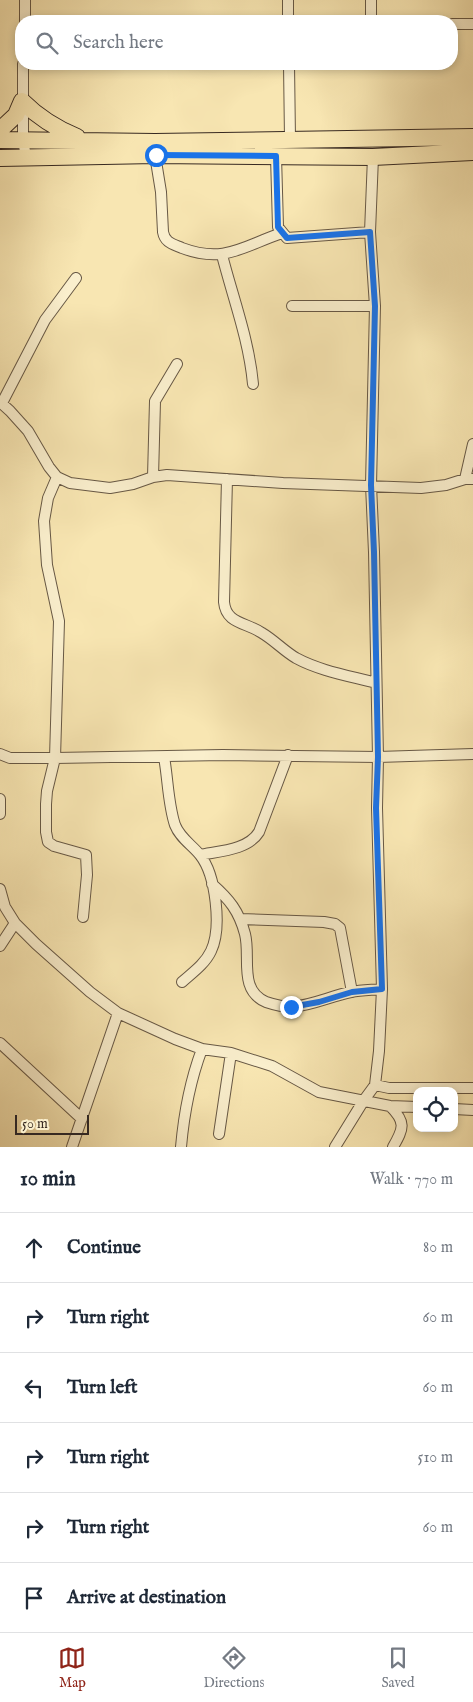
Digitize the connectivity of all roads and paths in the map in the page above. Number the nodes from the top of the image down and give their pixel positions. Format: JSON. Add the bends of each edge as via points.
{"nodes":[{"id":1,"x":25,"y":0,"type":"edge"},
{"id":2,"x":288,"y":0,"type":"edge"},
{"id":3,"x":371,"y":0,"type":"edge"},
{"id":4,"x":24,"y":15,"type":"edge"},
{"id":5,"x":288,"y":15,"type":"edge"},
{"id":6,"x":370,"y":15,"type":"edge"},
{"id":7,"x":458,"y":24,"type":"edge"},
{"id":8,"x":473,"y":24,"type":"edge"},
{"id":9,"x":23,"y":70,"type":"edge"},
{"id":10,"x":289,"y":70,"type":"edge"},
{"id":11,"x":22,"y":101,"type":"junction"},
{"id":12,"x":0,"y":130,"type":"edge"},
{"id":13,"x":473,"y":137,"type":"edge"},
{"id":14,"x":290,"y":139,"type":"junction"},
{"id":15,"x":0,"y":140,"type":"edge"},
{"id":16,"x":23,"y":140,"type":"junction"},
{"id":17,"x":88,"y":141,"type":"junction"},
{"id":18,"x":473,"y":152,"type":"edge"},
{"id":19,"x":156,"y":155,"type":"junction"},
{"id":20,"x":276,"y":156,"type":"junction"},
{"id":21,"x":26,"y":157,"type":"junction"},
{"id":22,"x":373,"y":157,"type":"junction"},
{"id":23,"x":0,"y":158,"type":"edge"},
{"id":24,"x":370,"y":232,"type":"junction"},
{"id":25,"x":282,"y":233,"type":"junction"},
{"id":26,"x":222,"y":255,"type":"junction"},
{"id":27,"x":76,"y":278,"type":"dead end"},
{"id":28,"x":292,"y":306,"type":"dead end"},
{"id":29,"x":375,"y":306,"type":"junction"},
{"id":30,"x":177,"y":364,"type":"dead end"},
{"id":31,"x":253,"y":384,"type":"dead end"},
{"id":32,"x":1,"y":403,"type":"edge"},
{"id":33,"x":473,"y":444,"type":"edge"},
{"id":34,"x":57,"y":477,"type":"junction"},
{"id":35,"x":153,"y":477,"type":"junction"},
{"id":36,"x":227,"y":479,"type":"junction"},
{"id":37,"x":469,"y":479,"type":"edge"},
{"id":38,"x":371,"y":485,"type":"junction"},
{"id":39,"x":376,"y":683,"type":"junction"},
{"id":40,"x":0,"y":754,"type":"edge"},
{"id":41,"x":473,"y":754,"type":"edge"},
{"id":42,"x":288,"y":755,"type":"junction"},
{"id":43,"x":164,"y":757,"type":"junction"},
{"id":44,"x":378,"y":757,"type":"junction"},
{"id":45,"x":55,"y":758,"type":"junction"},
{"id":46,"x":0,"y":799,"type":"edge"},
{"id":47,"x":0,"y":814,"type":"edge"},
{"id":48,"x":200,"y":855,"type":"junction"},
{"id":49,"x":212,"y":884,"type":"junction"},
{"id":50,"x":0,"y":889,"type":"edge"},
{"id":51,"x":83,"y":917,"type":"dead end"},
{"id":52,"x":240,"y":918,"type":"junction"},
{"id":53,"x":15,"y":923,"type":"junction"},
{"id":54,"x":0,"y":946,"type":"edge"},
{"id":55,"x":182,"y":982,"type":"dead end"},
{"id":56,"x":382,"y":989,"type":"junction"},
{"id":57,"x":352,"y":992,"type":"junction"},
{"id":58,"x":118,"y":1013,"type":"junction"},
{"id":59,"x":0,"y":1043,"type":"edge"},
{"id":60,"x":202,"y":1049,"type":"junction"},
{"id":61,"x":231,"y":1053,"type":"junction"},
{"id":62,"x":375,"y":1086,"type":"junction"},
{"id":63,"x":473,"y":1088,"type":"edge"},
{"id":64,"x":364,"y":1100,"type":"junction"},
{"id":65,"x":390,"y":1106,"type":"junction"},
{"id":66,"x":413,"y":1107,"type":"edge"},
{"id":67,"x":458,"y":1109,"type":"edge"},
{"id":68,"x":473,"y":1110,"type":"edge"},
{"id":69,"x":82,"y":1118,"type":"junction"},
{"id":70,"x":219,"y":1134,"type":"dead end"},
{"id":71,"x":72,"y":1147,"type":"edge"},
{"id":72,"x":181,"y":1147,"type":"edge"},
{"id":73,"x":336,"y":1147,"type":"edge"},
{"id":74,"x":393,"y":1147,"type":"edge"}],
"edges":[{"from":1,"to":4,"type":"street"},
{"from":2,"to":5,"type":"street"},
{"from":3,"to":6,"type":"street"},
{"from":7,"to":8,"type":"street"},
{"from":9,"to":11,"type":"street"},
{"from":10,"to":14,"type":"street"},
{"from":11,"to":12,"type":"main road","via":[[16,115]]},
{"from":11,"to":16,"type":"street"},
{"from":11,"to":17,"type":"main road","via":[[35,115],[56,129]]},
{"from":13,"to":14,"type":"main road"},
{"from":14,"to":17,"type":"main road"},
{"from":15,"to":16,"type":"main road"},
{"from":16,"to":17,"type":"main road"},
{"from":16,"to":21,"type":"street"},
{"from":18,"to":22,"type":"main road"},
{"from":19,"to":20,"type":"main road"},
{"from":19,"to":21,"type":"main road"},
{"from":19,"to":26,"type":"street","via":[[164,238],[197,253]]},
{"from":20,"to":22,"type":"main road"},
{"from":20,"to":25,"type":"street","via":[[278,227]]},
{"from":21,"to":23,"type":"main road"},
{"from":22,"to":24,"type":"street"},
{"from":24,"to":25,"type":"street","via":[[287,238]]},
{"from":24,"to":29,"type":"street"},
{"from":25,"to":26,"type":"street"},
{"from":26,"to":31,"type":"street","via":[[245,335]]},
{"from":27,"to":32,"type":"street","via":[[45,320]]},
{"from":28,"to":29,"type":"street"},
{"from":29,"to":38,"type":"street"},
{"from":30,"to":35,"type":"street","via":[[154,401]]},
{"from":32,"to":34,"type":"street","via":[[28,432]]},
{"from":33,"to":37,"type":"street"},
{"from":34,"to":35,"type":"street","via":[[70,483],[110,488]]},
{"from":34,"to":45,"type":"street","via":[[48,498],[44,521],[47,565],[59,621]]},
{"from":35,"to":36,"type":"street"},
{"from":36,"to":38,"type":"street"},
{"from":36,"to":39,"type":"street","via":[[224,609],[230,618],[262,633],[309,664]]},
{"from":37,"to":38,"type":"street","via":[[421,488]]},
{"from":38,"to":39,"type":"street"},
{"from":39,"to":44,"type":"street"},
{"from":40,"to":45,"type":"street","via":[[10,758]]},
{"from":41,"to":44,"type":"street"},
{"from":42,"to":43,"type":"street"},
{"from":42,"to":44,"type":"street"},
{"from":42,"to":48,"type":"street","via":[[254,840]]},
{"from":43,"to":45,"type":"street"},
{"from":43,"to":48,"type":"street","via":[[176,826]]},
{"from":44,"to":56,"type":"street","via":[[376,808]]},
{"from":45,"to":51,"type":"street","via":[[47,791],[46,832],[48,842],[54,846],[86,855]]},
{"from":46,"to":47,"type":"street"},
{"from":48,"to":49,"type":"street"},
{"from":49,"to":52,"type":"street","via":[[231,902]]},
{"from":49,"to":55,"type":"street","via":[[216,933],[211,951]]},
{"from":50,"to":53,"type":"street","via":[[5,907]]},
{"from":52,"to":57,"type":"street","via":[[335,924],[340,928]]},
{"from":52,"to":57,"type":"street","via":[[248,948],[247,975],[252,991],[261,1000],[291,1007]]},
{"from":53,"to":54,"type":"street"},
{"from":53,"to":58,"type":"street","via":[[90,992]]},
{"from":56,"to":57,"type":"street"},
{"from":56,"to":62,"type":"street"},
{"from":58,"to":60,"type":"street"},
{"from":58,"to":69,"type":"street"},
{"from":59,"to":69,"type":"street"},
{"from":60,"to":61,"type":"street"},
{"from":60,"to":72,"type":"street","via":[[193,1074]]},
{"from":61,"to":64,"type":"street","via":[[272,1066],[319,1092]]},
{"from":61,"to":70,"type":"street"},
{"from":62,"to":63,"type":"street"},
{"from":62,"to":64,"type":"street"},
{"from":64,"to":65,"type":"street"},
{"from":64,"to":73,"type":"street"},
{"from":65,"to":66,"type":"street"},
{"from":65,"to":74,"type":"street","via":[[402,1123]]},
{"from":67,"to":68,"type":"street"},
{"from":69,"to":71,"type":"street"}]}
